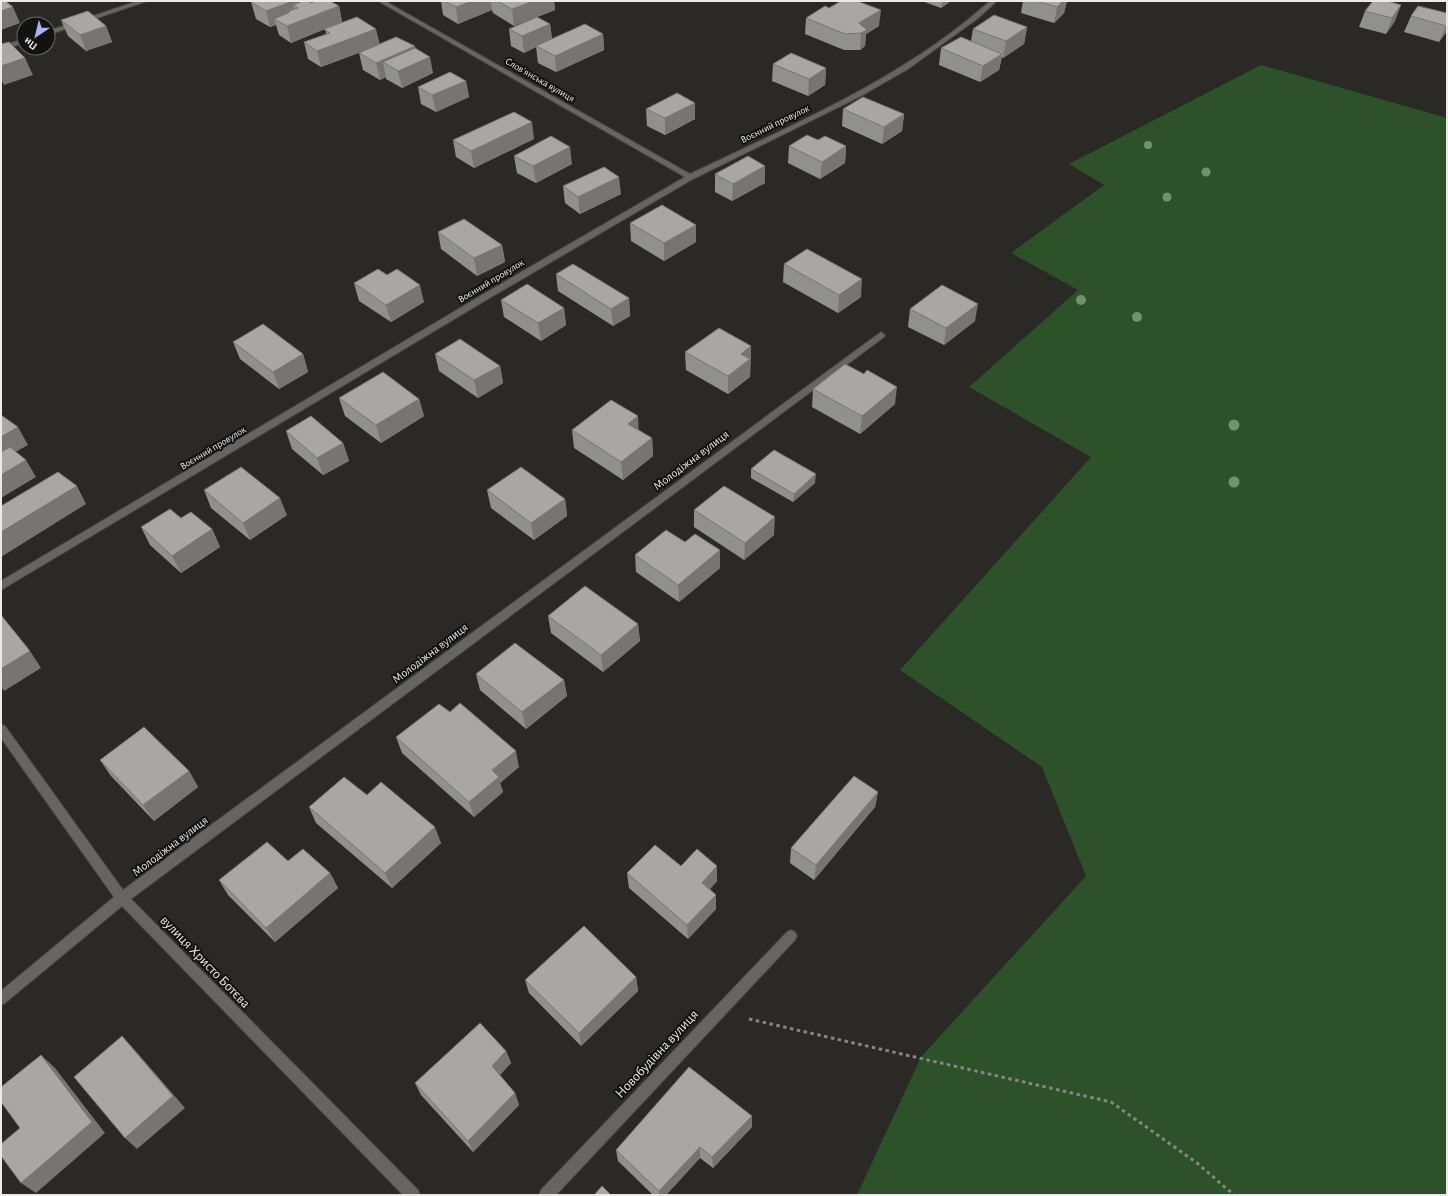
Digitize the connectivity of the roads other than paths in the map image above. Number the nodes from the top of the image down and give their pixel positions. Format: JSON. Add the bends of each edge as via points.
{"nodes":[{"id":1,"x":144,"y":1,"type":"edge"},
{"id":2,"x":381,"y":1,"type":"edge"},
{"id":3,"x":994,"y":1,"type":"edge"},
{"id":4,"x":56,"y":30,"type":"edge"},
{"id":5,"x":16,"y":43,"type":"edge"},
{"id":6,"x":1,"y":48,"type":"edge"},
{"id":7,"x":690,"y":177,"type":"junction"},
{"id":8,"x":881,"y":335,"type":"dead end"},
{"id":9,"x":1,"y":586,"type":"edge"},
{"id":10,"x":1,"y":729,"type":"edge"},
{"id":11,"x":122,"y":898,"type":"junction"},
{"id":12,"x":791,"y":936,"type":"dead end"},
{"id":13,"x":1,"y":999,"type":"edge"},
{"id":14,"x":413,"y":1195,"type":"edge"},
{"id":15,"x":546,"y":1195,"type":"edge"}],
"edges":[{"from":1,"to":4,"type":"street"},
{"from":2,"to":7,"type":"street","name":"Словʼянська вулиця"},
{"from":3,"to":7,"type":"street","name":"Воєнний провулок","via":[[975,18],[906,68],[859,94]]},
{"from":5,"to":6,"type":"street"},
{"from":7,"to":9,"type":"street","name":"Воєнний провулок"},
{"from":8,"to":11,"type":"street","name":"Молодіжна вулиця"},
{"from":10,"to":11,"type":"street","name":"вулиця Христо Ботєва"},
{"from":11,"to":13,"type":"street","name":"Молодіжна вулиця"},
{"from":11,"to":14,"type":"street","name":"вулиця Христо Ботєва"},
{"from":12,"to":15,"type":"street","name":"Новобудівна вулиця"}]}
